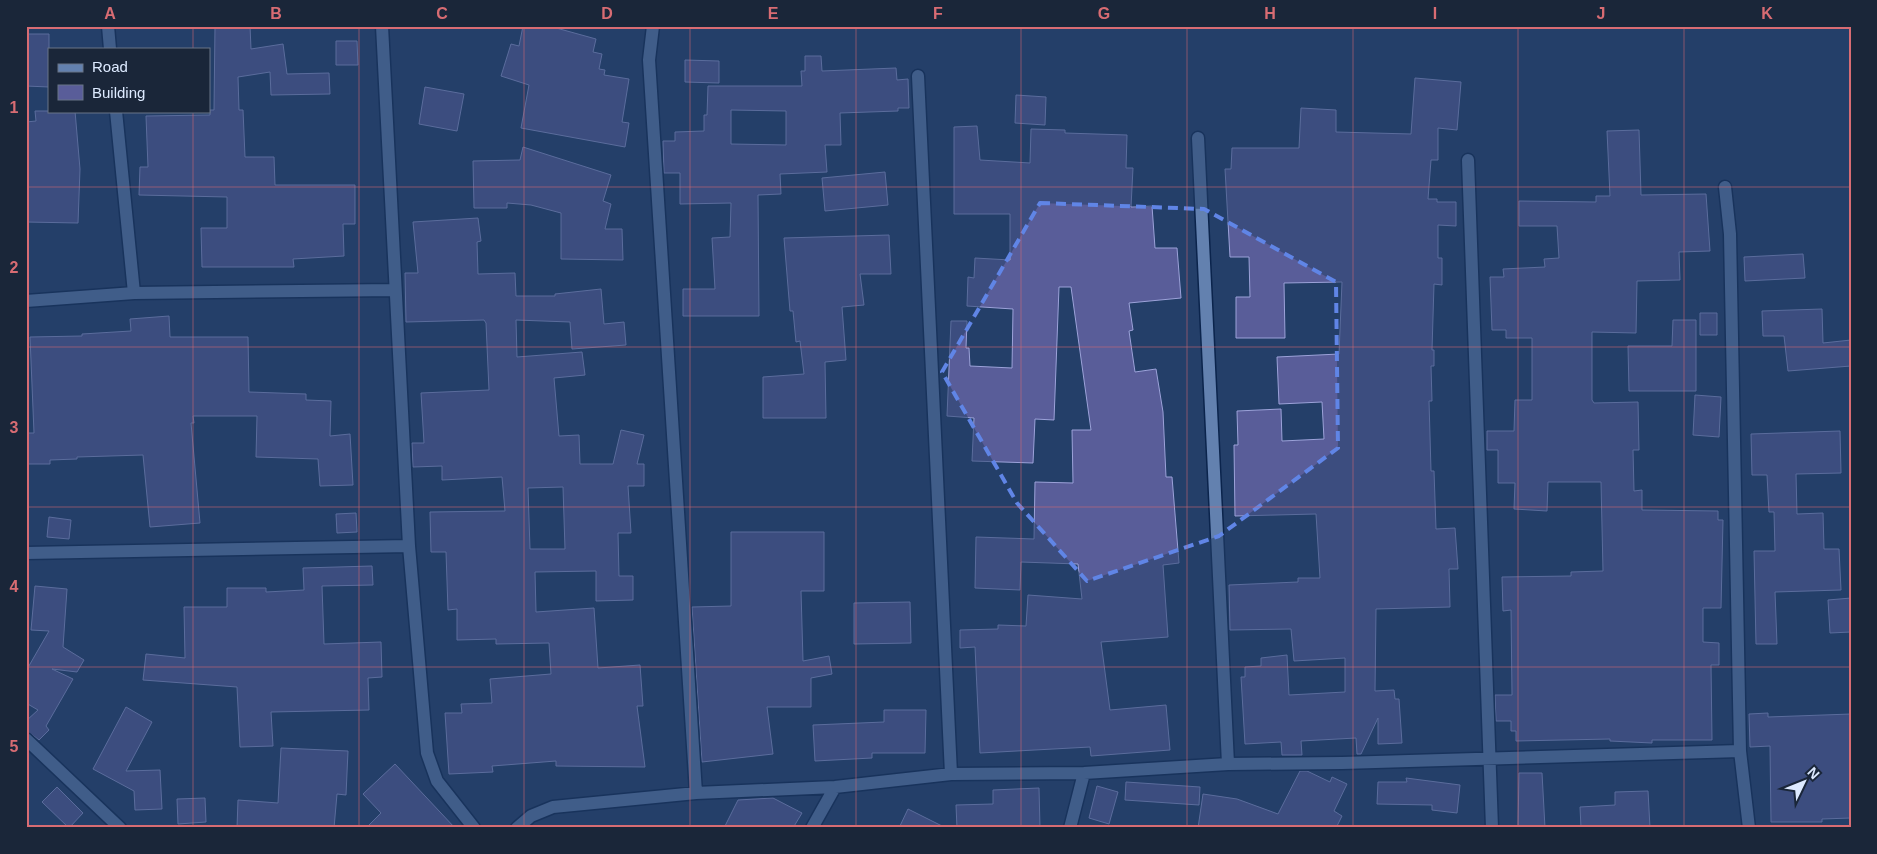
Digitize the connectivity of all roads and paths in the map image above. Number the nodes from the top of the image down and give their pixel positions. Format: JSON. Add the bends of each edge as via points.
{"nodes":[{"id":1,"x":108,"y":26,"type":"edge"},
{"id":2,"x":382,"y":26,"type":"edge"},
{"id":3,"x":653,"y":26,"type":"edge"},
{"id":4,"x":110,"y":48,"type":"edge"},
{"id":5,"x":918,"y":76,"type":"dead end"},
{"id":6,"x":116,"y":112,"type":"edge"},
{"id":7,"x":1198,"y":138,"type":"dead end"},
{"id":8,"x":1468,"y":160,"type":"dead end"},
{"id":9,"x":1725,"y":187,"type":"dead end"},
{"id":10,"x":395,"y":290,"type":"junction"},
{"id":11,"x":134,"y":293,"type":"junction"},
{"id":12,"x":26,"y":301,"type":"edge"},
{"id":13,"x":408,"y":546,"type":"junction"},
{"id":14,"x":26,"y":554,"type":"edge"},
{"id":15,"x":26,"y":739,"type":"edge"},
{"id":16,"x":1740,"y":751,"type":"junction"},
{"id":17,"x":1490,"y":758,"type":"junction"},
{"id":18,"x":1228,"y":764,"type":"junction"},
{"id":19,"x":1084,"y":773,"type":"junction"},
{"id":20,"x":951,"y":774,"type":"junction"},
{"id":21,"x":835,"y":787,"type":"junction"},
{"id":22,"x":696,"y":793,"type":"junction"},
{"id":23,"x":120,"y":828,"type":"edge"},
{"id":24,"x":474,"y":828,"type":"edge"},
{"id":25,"x":517,"y":828,"type":"edge"},
{"id":26,"x":812,"y":828,"type":"edge"},
{"id":27,"x":1070,"y":828,"type":"edge"},
{"id":28,"x":1492,"y":828,"type":"edge"},
{"id":29,"x":1749,"y":828,"type":"edge"}],
"edges":[{"from":1,"to":4,"type":"street"},
{"from":2,"to":10,"type":"street"},
{"from":3,"to":22,"type":"street","via":[[650,60]]},
{"from":5,"to":20,"type":"street"},
{"from":6,"to":11,"type":"street"},
{"from":7,"to":18,"type":"street"},
{"from":8,"to":17,"type":"street"},
{"from":9,"to":16,"type":"street","via":[[1730,234]]},
{"from":10,"to":11,"type":"street"},
{"from":10,"to":13,"type":"street"},
{"from":11,"to":12,"type":"street"},
{"from":13,"to":14,"type":"street"},
{"from":13,"to":24,"type":"street","via":[[426,753],[437,781]]},
{"from":15,"to":23,"type":"street"},
{"from":16,"to":17,"type":"street"},
{"from":16,"to":29,"type":"street"},
{"from":17,"to":18,"type":"street"},
{"from":17,"to":28,"type":"street"},
{"from":18,"to":19,"type":"street"},
{"from":19,"to":20,"type":"street"},
{"from":19,"to":27,"type":"street"},
{"from":20,"to":21,"type":"street"},
{"from":21,"to":22,"type":"street"},
{"from":21,"to":26,"type":"street"},
{"from":22,"to":25,"type":"street","via":[[553,807],[531,816]]}]}
